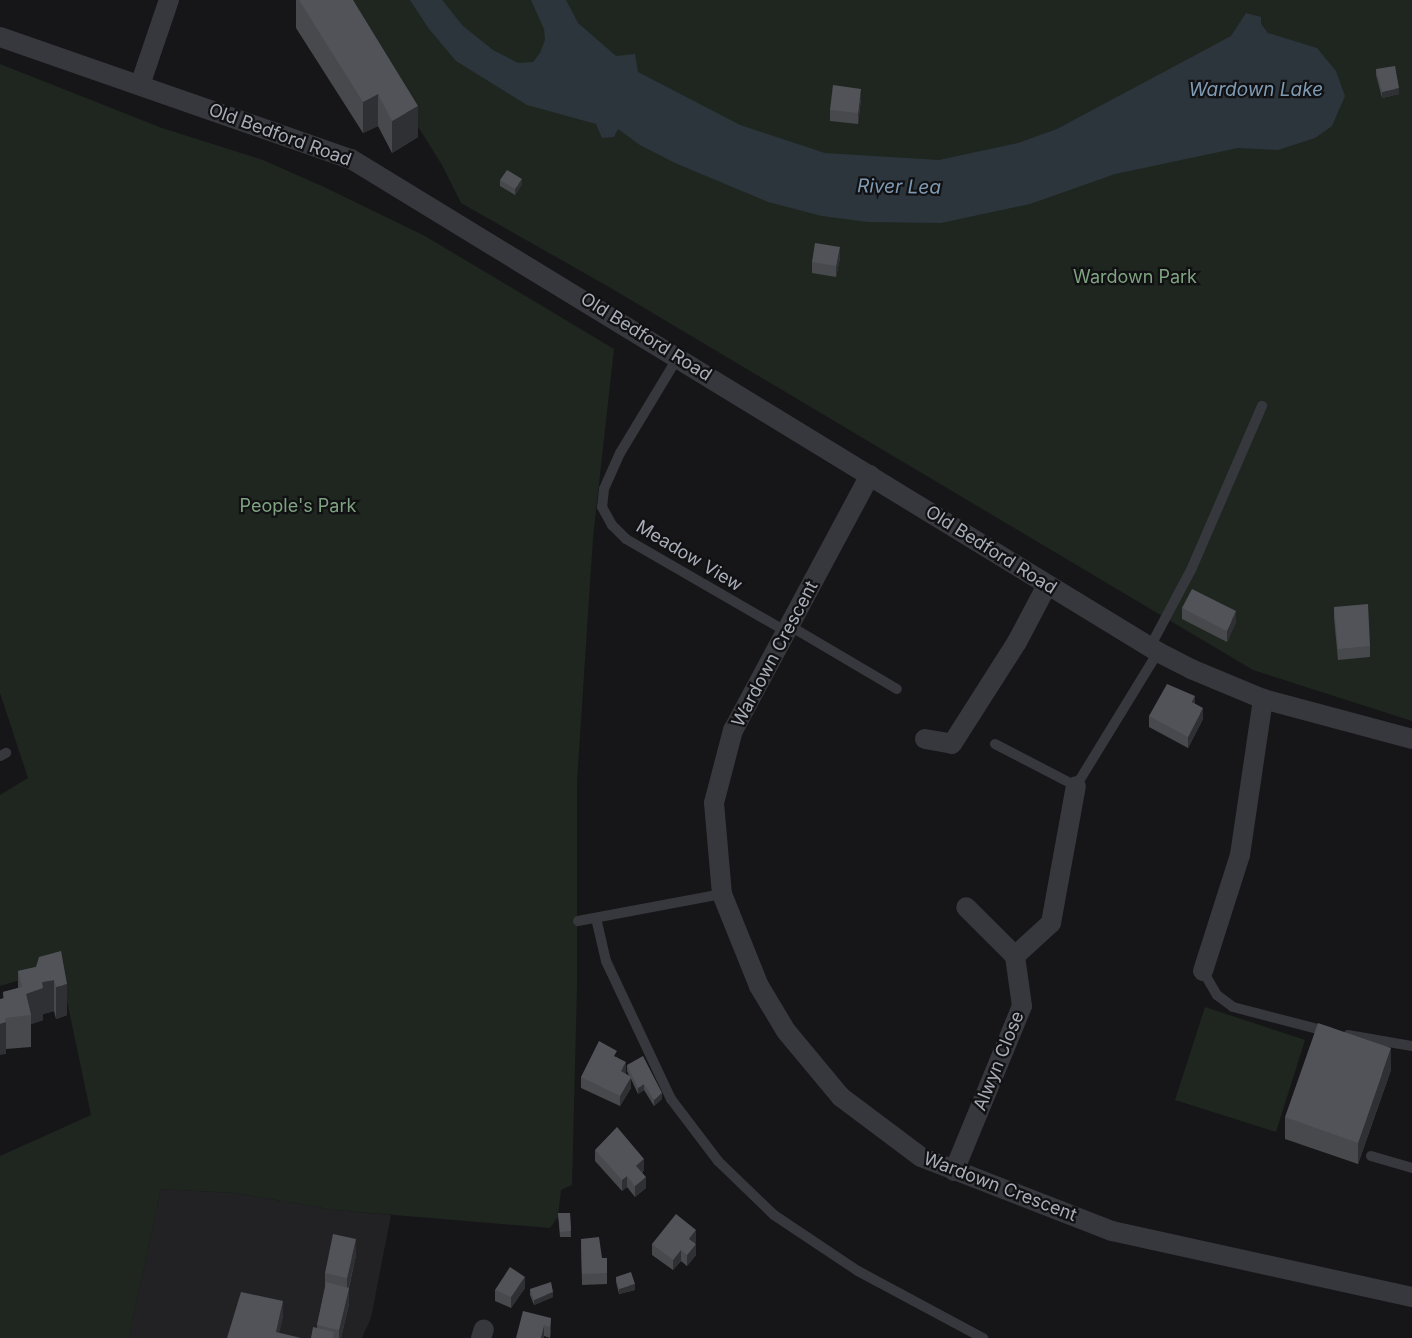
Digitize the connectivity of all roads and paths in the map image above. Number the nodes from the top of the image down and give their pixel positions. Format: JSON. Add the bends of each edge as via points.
{"nodes":[{"id":1,"x":169,"y":0,"type":"edge"},
{"id":2,"x":0,"y":37,"type":"edge"},
{"id":3,"x":140,"y":85,"type":"junction"},
{"id":4,"x":678,"y":357,"type":"junction"},
{"id":5,"x":1262,"y":406,"type":"dead end"},
{"id":6,"x":870,"y":475,"type":"junction"},
{"id":7,"x":1047,"y":585,"type":"junction"},
{"id":8,"x":789,"y":629,"type":"junction"},
{"id":9,"x":1154,"y":649,"type":"junction"},
{"id":10,"x":897,"y":689,"type":"dead end"},
{"id":11,"x":1263,"y":699,"type":"junction"},
{"id":12,"x":925,"y":739,"type":"dead end"},
{"id":13,"x":1412,"y":739,"type":"edge"},
{"id":14,"x":995,"y":744,"type":"dead end"},
{"id":15,"x":1076,"y":786,"type":"junction"},
{"id":16,"x":722,"y":894,"type":"junction"},
{"id":17,"x":966,"y":907,"type":"dead end"},
{"id":18,"x":596,"y":918,"type":"junction"},
{"id":19,"x":578,"y":921,"type":"dead end"},
{"id":20,"x":1015,"y":956,"type":"junction"},
{"id":21,"x":1203,"y":971,"type":"joint"},
{"id":22,"x":1412,"y":1046,"type":"edge"},
{"id":23,"x":1371,"y":1156,"type":"dead end"},
{"id":24,"x":1412,"y":1168,"type":"edge"},
{"id":25,"x":954,"y":1171,"type":"junction"},
{"id":26,"x":1412,"y":1297,"type":"edge"},
{"id":27,"x":983,"y":1338,"type":"edge"}],
"edges":[{"from":1,"to":3,"type":"street"},
{"from":2,"to":3,"type":"street","name":"Old Bedford Road"},
{"from":3,"to":4,"type":"street","name":"Old Bedford Road","via":[[352,159]]},
{"from":4,"to":6,"type":"street","name":"Old Bedford Road"},
{"from":4,"to":8,"type":"lane","name":"Meadow View","via":[[620,453],[604,489],[602,507],[612,525],[626,539]]},
{"from":5,"to":9,"type":"lane"},
{"from":6,"to":7,"type":"street","name":"Old Bedford Road"},
{"from":6,"to":8,"type":"street","name":"Wardown Crescent"},
{"from":7,"to":9,"type":"street","name":"Old Bedford Road"},
{"from":7,"to":12,"type":"street","via":[[1018,642],[952,744]]},
{"from":8,"to":10,"type":"lane","name":"Meadow View"},
{"from":8,"to":16,"type":"street","name":"Wardown Crescent","via":[[733,730],[716,794],[714,803]]},
{"from":9,"to":11,"type":"street","name":"Old Bedford Road","via":[[1191,669]]},
{"from":9,"to":15,"type":"lane"},
{"from":11,"to":13,"type":"street","name":"Old Bedford Road"},
{"from":11,"to":21,"type":"street","via":[[1240,855]]},
{"from":14,"to":15,"type":"lane"},
{"from":15,"to":20,"type":"street","via":[[1051,923]]},
{"from":16,"to":18,"type":"lane"},
{"from":16,"to":25,"type":"street","name":"Wardown Crescent","via":[[759,986],[786,1031],[810,1061],[868,1120],[921,1157]]},
{"from":17,"to":20,"type":"street"},
{"from":18,"to":19,"type":"lane"},
{"from":18,"to":27,"type":"lane","via":[[606,961],[670,1099],[718,1161],[774,1215],[858,1271]]},
{"from":20,"to":25,"type":"street","name":"Alwyn Close","via":[[1022,1006]]},
{"from":21,"to":22,"type":"lane","via":[[1218,995],[1234,1007],[1332,1033]]},
{"from":23,"to":24,"type":"lane"},
{"from":25,"to":26,"type":"street","name":"Wardown Crescent","via":[[1112,1231]]}]}
